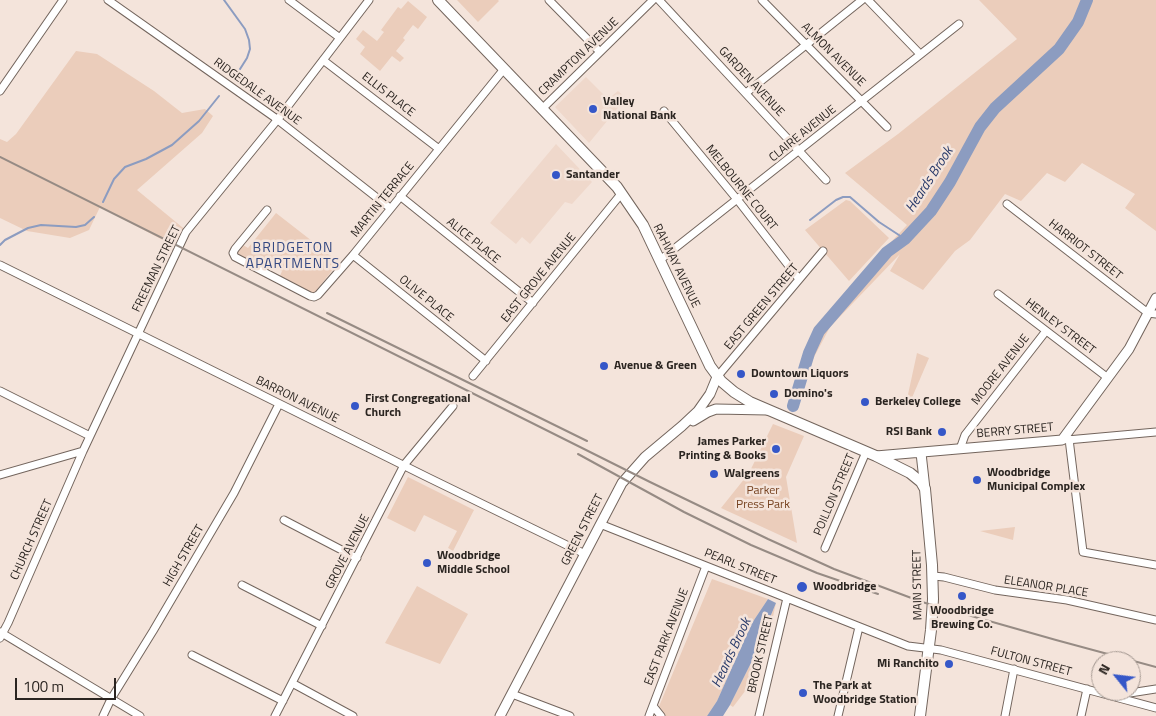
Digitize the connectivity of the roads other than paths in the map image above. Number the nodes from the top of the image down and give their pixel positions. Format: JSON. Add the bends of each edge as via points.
{"nodes":[{"id":1,"x":63,"y":0,"type":"edge"},
{"id":2,"x":108,"y":0,"type":"edge"},
{"id":3,"x":290,"y":0,"type":"edge"},
{"id":4,"x":369,"y":0,"type":"edge"},
{"id":5,"x":438,"y":0,"type":"edge"},
{"id":6,"x":549,"y":0,"type":"edge"},
{"id":7,"x":653,"y":0,"type":"edge"},
{"id":8,"x":659,"y":0,"type":"edge"},
{"id":9,"x":762,"y":0,"type":"edge"},
{"id":10,"x":862,"y":0,"type":"edge"},
{"id":11,"x":868,"y":0,"type":"edge"},
{"id":12,"x":959,"y":24,"type":"dead end"},
{"id":13,"x":340,"y":38,"type":"junction"},
{"id":14,"x":806,"y":45,"type":"junction"},
{"id":15,"x":600,"y":52,"type":"junction"},
{"id":16,"x":920,"y":54,"type":"junction"},
{"id":17,"x":323,"y":60,"type":"junction"},
{"id":18,"x":504,"y":69,"type":"junction"},
{"id":19,"x":0,"y":92,"type":"edge"},
{"id":20,"x":746,"y":93,"type":"junction"},
{"id":21,"x":862,"y":101,"type":"junction"},
{"id":22,"x":542,"y":109,"type":"junction"},
{"id":23,"x":664,"y":111,"type":"dead end"},
{"id":24,"x":278,"y":119,"type":"junction"},
{"id":25,"x":887,"y":127,"type":"dead end"},
{"id":26,"x":439,"y":149,"type":"junction"},
{"id":27,"x":800,"y":150,"type":"junction"},
{"id":28,"x":826,"y":180,"type":"dead end"},
{"id":29,"x":621,"y":194,"type":"junction"},
{"id":30,"x":400,"y":196,"type":"junction"},
{"id":31,"x":738,"y":201,"type":"junction"},
{"id":32,"x":1007,"y":204,"type":"dead end"},
{"id":33,"x":390,"y":208,"type":"junction"},
{"id":34,"x":267,"y":210,"type":"dead end"},
{"id":35,"x":823,"y":251,"type":"dead end"},
{"id":36,"x":353,"y":255,"type":"junction"},
{"id":37,"x":660,"y":260,"type":"junction"},
{"id":38,"x":0,"y":266,"type":"edge"},
{"id":39,"x":799,"y":279,"type":"junction"},
{"id":40,"x":998,"y":294,"type":"dead end"},
{"id":41,"x":1156,"y":298,"type":"edge"},
{"id":42,"x":533,"y":303,"type":"junction"},
{"id":43,"x":1152,"y":314,"type":"edge"},
{"id":44,"x":1046,"y":331,"type":"junction"},
{"id":45,"x":138,"y":334,"type":"junction"},
{"id":46,"x":486,"y":361,"type":"junction"},
{"id":47,"x":473,"y":376,"type":"dead end"},
{"id":48,"x":717,"y":377,"type":"junction"},
{"id":49,"x":1108,"y":378,"type":"junction"},
{"id":50,"x":0,"y":391,"type":"edge"},
{"id":51,"x":279,"y":404,"type":"junction"},
{"id":52,"x":453,"y":406,"type":"dead end"},
{"id":53,"x":770,"y":411,"type":"junction"},
{"id":54,"x":676,"y":432,"type":"junction"},
{"id":55,"x":1156,"y":432,"type":"edge"},
{"id":56,"x":90,"y":436,"type":"junction"},
{"id":57,"x":1065,"y":440,"type":"junction"},
{"id":58,"x":960,"y":449,"type":"junction"},
{"id":59,"x":83,"y":451,"type":"junction"},
{"id":60,"x":921,"y":453,"type":"junction"},
{"id":61,"x":871,"y":454,"type":"junction"},
{"id":62,"x":404,"y":465,"type":"junction"},
{"id":63,"x":0,"y":475,"type":"edge"},
{"id":64,"x":925,"y":489,"type":"junction"},
{"id":65,"x":284,"y":520,"type":"dead end"},
{"id":66,"x":600,"y":524,"type":"junction"},
{"id":67,"x":825,"y":548,"type":"dead end"},
{"id":68,"x":585,"y":554,"type":"junction"},
{"id":69,"x":357,"y":558,"type":"junction"},
{"id":70,"x":1156,"y":565,"type":"edge"},
{"id":71,"x":706,"y":566,"type":"junction"},
{"id":72,"x":933,"y":576,"type":"junction"},
{"id":73,"x":242,"y":585,"type":"dead end"},
{"id":74,"x":787,"y":598,"type":"junction"},
{"id":75,"x":1156,"y":620,"type":"edge"},
{"id":76,"x":322,"y":626,"type":"junction"},
{"id":77,"x":859,"y":626,"type":"junction"},
{"id":78,"x":1,"y":634,"type":"edge"},
{"id":79,"x":929,"y":648,"type":"junction"},
{"id":80,"x":192,"y":655,"type":"dead end"},
{"id":81,"x":1014,"y":669,"type":"junction"},
{"id":82,"x":292,"y":683,"type":"junction"},
{"id":83,"x":1156,"y":688,"type":"edge"},
{"id":84,"x":1087,"y":689,"type":"junction"},
{"id":85,"x":1091,"y":690,"type":"edge"},
{"id":86,"x":1141,"y":691,"type":"edge"},
{"id":87,"x":512,"y":694,"type":"junction"},
{"id":88,"x":111,"y":699,"type":"junction"},
{"id":89,"x":283,"y":701,"type":"junction"},
{"id":90,"x":1132,"y":701,"type":"edge"},
{"id":91,"x":653,"y":706,"type":"junction"},
{"id":92,"x":1156,"y":708,"type":"edge"},
{"id":93,"x":103,"y":716,"type":"edge"},
{"id":94,"x":140,"y":716,"type":"edge"},
{"id":95,"x":275,"y":716,"type":"edge"},
{"id":96,"x":353,"y":716,"type":"edge"},
{"id":97,"x":500,"y":716,"type":"edge"},
{"id":98,"x":570,"y":716,"type":"edge"},
{"id":99,"x":649,"y":716,"type":"edge"},
{"id":100,"x":660,"y":716,"type":"edge"},
{"id":101,"x":759,"y":716,"type":"edge"},
{"id":102,"x":838,"y":716,"type":"edge"},
{"id":103,"x":920,"y":716,"type":"edge"},
{"id":104,"x":1004,"y":716,"type":"edge"},
{"id":105,"x":1081,"y":716,"type":"edge"}],
"edges":[{"from":1,"to":19,"type":"street"},
{"from":2,"to":24,"type":"street","name":"RIDGEDALE AVENUE"},
{"from":3,"to":13,"type":"street"},
{"from":4,"to":13,"type":"street","name":"FREEMAN STREET"},
{"from":5,"to":18,"type":"main road","name":"RAHWAY AVENUE"},
{"from":6,"to":15,"type":"street"},
{"from":7,"to":15,"type":"street","name":"CRAMPTON AVENUE"},
{"from":8,"to":20,"type":"street","name":"GARDEN AVENUE"},
{"from":9,"to":14,"type":"street","name":"ALMON AVENUE"},
{"from":10,"to":14,"type":"street"},
{"from":11,"to":16,"type":"street"},
{"from":12,"to":16,"type":"street","name":"CLAIRE AVENUE"},
{"from":13,"to":17,"type":"street","name":"FREEMAN STREET"},
{"from":14,"to":20,"type":"street"},
{"from":14,"to":21,"type":"street","name":"ALMON AVENUE"},
{"from":15,"to":22,"type":"street","name":"CRAMPTON AVENUE"},
{"from":16,"to":21,"type":"street","name":"CLAIRE AVENUE"},
{"from":17,"to":24,"type":"street","name":"FREEMAN STREET"},
{"from":17,"to":26,"type":"street","name":"ELLIS PLACE"},
{"from":18,"to":22,"type":"main road","name":"RAHWAY AVENUE"},
{"from":18,"to":26,"type":"street","name":"MARTIN TERRACE"},
{"from":20,"to":27,"type":"street","name":"GARDEN AVENUE"},
{"from":21,"to":25,"type":"street","name":"ALMON AVENUE"},
{"from":21,"to":27,"type":"street","name":"CLAIRE AVENUE"},
{"from":22,"to":29,"type":"main road","name":"RAHWAY AVENUE"},
{"from":23,"to":31,"type":"street","name":"MELBOURNE COURT"},
{"from":24,"to":33,"type":"street","name":"RIDGEDALE AVENUE"},
{"from":24,"to":45,"type":"street","name":"FREEMAN STREET","via":[[186,232]]},
{"from":26,"to":30,"type":"street","name":"MARTIN TERRACE"},
{"from":27,"to":28,"type":"street","name":"GARDEN AVENUE"},
{"from":27,"to":31,"type":"street","name":"CLAIRE AVENUE"},
{"from":29,"to":37,"type":"main road","name":"RAHWAY AVENUE","via":[[643,226]]},
{"from":29,"to":42,"type":"street","name":"EAST GROVE AVENUE"},
{"from":30,"to":33,"type":"street","name":"MARTIN TERRACE"},
{"from":30,"to":42,"type":"street","name":"ALICE PLACE"},
{"from":31,"to":37,"type":"street","name":"CLAIRE AVENUE"},
{"from":31,"to":39,"type":"street","name":"MELBOURNE COURT"},
{"from":32,"to":43,"type":"street","name":"HARRIOT STREET"},
{"from":33,"to":36,"type":"street","name":"MARTIN TERRACE"},
{"from":34,"to":36,"type":"street","name":"MARTIN TERRACE","via":[[235,249],[235,257],[314,296],[322,292]]},
{"from":35,"to":39,"type":"street","name":"EAST GREEN STREET"},
{"from":36,"to":46,"type":"street","name":"OLIVE PLACE"},
{"from":37,"to":48,"type":"main road","name":"RAHWAY AVENUE"},
{"from":38,"to":45,"type":"street","name":"BARRON AVENUE"},
{"from":39,"to":48,"type":"street","name":"EAST GREEN STREET"},
{"from":40,"to":44,"type":"street","name":"HENLEY STREET"},
{"from":41,"to":43,"type":"street"},
{"from":42,"to":46,"type":"street","name":"EAST GROVE AVENUE"},
{"from":43,"to":49,"type":"street"},
{"from":44,"to":49,"type":"street","name":"HENLEY STREET"},
{"from":44,"to":58,"type":"street","name":"MOORE AVENUE","via":[[966,435]]},
{"from":45,"to":51,"type":"street","name":"BARRON AVENUE"},
{"from":45,"to":56,"type":"street","name":"FREEMAN STREET"},
{"from":46,"to":47,"type":"street","name":"EAST GROVE AVENUE"},
{"from":48,"to":53,"type":"main road","name":"RAHWAY AVENUE","via":[[739,396]]},
{"from":48,"to":54,"type":"street","name":"GREEN STREET","via":[[703,405]]},
{"from":49,"to":57,"type":"street"},
{"from":50,"to":56,"type":"street"},
{"from":51,"to":62,"type":"street","name":"BARRON AVENUE"},
{"from":51,"to":88,"type":"street","name":"HIGH STREET","via":[[234,493]]},
{"from":52,"to":62,"type":"street","name":"GROVE AVENUE"},
{"from":53,"to":54,"type":"street","via":[[716,409]]},
{"from":53,"to":61,"type":"main road","name":"RAHWAY AVENUE"},
{"from":54,"to":66,"type":"street","name":"GREEN STREET","via":[[631,471]]},
{"from":55,"to":57,"type":"street","name":"BERRY STREET"},
{"from":56,"to":59,"type":"street","name":"FREEMAN STREET"},
{"from":57,"to":58,"type":"street","name":"BERRY STREET"},
{"from":57,"to":70,"type":"street","via":[[1083,552]]},
{"from":58,"to":60,"type":"street","name":"BERRY STREET"},
{"from":59,"to":63,"type":"street"},
{"from":59,"to":78,"type":"street","name":"CHURCH STREET"},
{"from":60,"to":61,"type":"street","name":"BERRY STREET"},
{"from":60,"to":64,"type":"street","name":"MAIN STREET"},
{"from":61,"to":64,"type":"main road","name":"RAHWAY AVENUE","via":[[913,474]]},
{"from":61,"to":67,"type":"street","name":"POILLON STREET"},
{"from":62,"to":68,"type":"street","name":"BARRON AVENUE"},
{"from":62,"to":69,"type":"street","name":"GROVE AVENUE"},
{"from":64,"to":72,"type":"main road","name":"MAIN STREET"},
{"from":65,"to":69,"type":"street"},
{"from":66,"to":68,"type":"street","name":"GREEN STREET"},
{"from":66,"to":71,"type":"street","name":"PEARL STREET"},
{"from":68,"to":87,"type":"street","name":"GREEN STREET"},
{"from":69,"to":76,"type":"street","name":"GROVE AVENUE"},
{"from":71,"to":74,"type":"street","name":"PEARL STREET"},
{"from":71,"to":91,"type":"street","name":"EAST PARK AVENUE"},
{"from":72,"to":75,"type":"street","name":"ELEANOR PLACE"},
{"from":72,"to":79,"type":"main road","name":"MAIN STREET"},
{"from":73,"to":76,"type":"street"},
{"from":74,"to":77,"type":"street","name":"PEARL STREET"},
{"from":74,"to":101,"type":"street","name":"BROOK STREET"},
{"from":76,"to":82,"type":"street","name":"GROVE AVENUE"},
{"from":77,"to":79,"type":"street","name":"PEARL STREET","via":[[908,646]]},
{"from":77,"to":102,"type":"street"},
{"from":78,"to":88,"type":"street"},
{"from":79,"to":81,"type":"street","name":"FULTON STREET"},
{"from":79,"to":103,"type":"main road","name":"MAIN STREET"},
{"from":80,"to":89,"type":"street"},
{"from":81,"to":84,"type":"street","name":"FULTON STREET"},
{"from":81,"to":104,"type":"street"},
{"from":82,"to":89,"type":"street","name":"GROVE AVENUE"},
{"from":82,"to":96,"type":"street"},
{"from":83,"to":86,"type":"street"},
{"from":84,"to":85,"type":"street","name":"FULTON STREET"},
{"from":84,"to":105,"type":"street"},
{"from":87,"to":97,"type":"street","name":"GREEN STREET"},
{"from":87,"to":98,"type":"street"},
{"from":88,"to":93,"type":"street","name":"HIGH STREET"},
{"from":88,"to":94,"type":"street"},
{"from":89,"to":95,"type":"street","name":"GROVE AVENUE"},
{"from":90,"to":92,"type":"street","name":"FULTON STREET"},
{"from":91,"to":99,"type":"street","name":"EAST PARK AVENUE"},
{"from":91,"to":100,"type":"street"}]}
